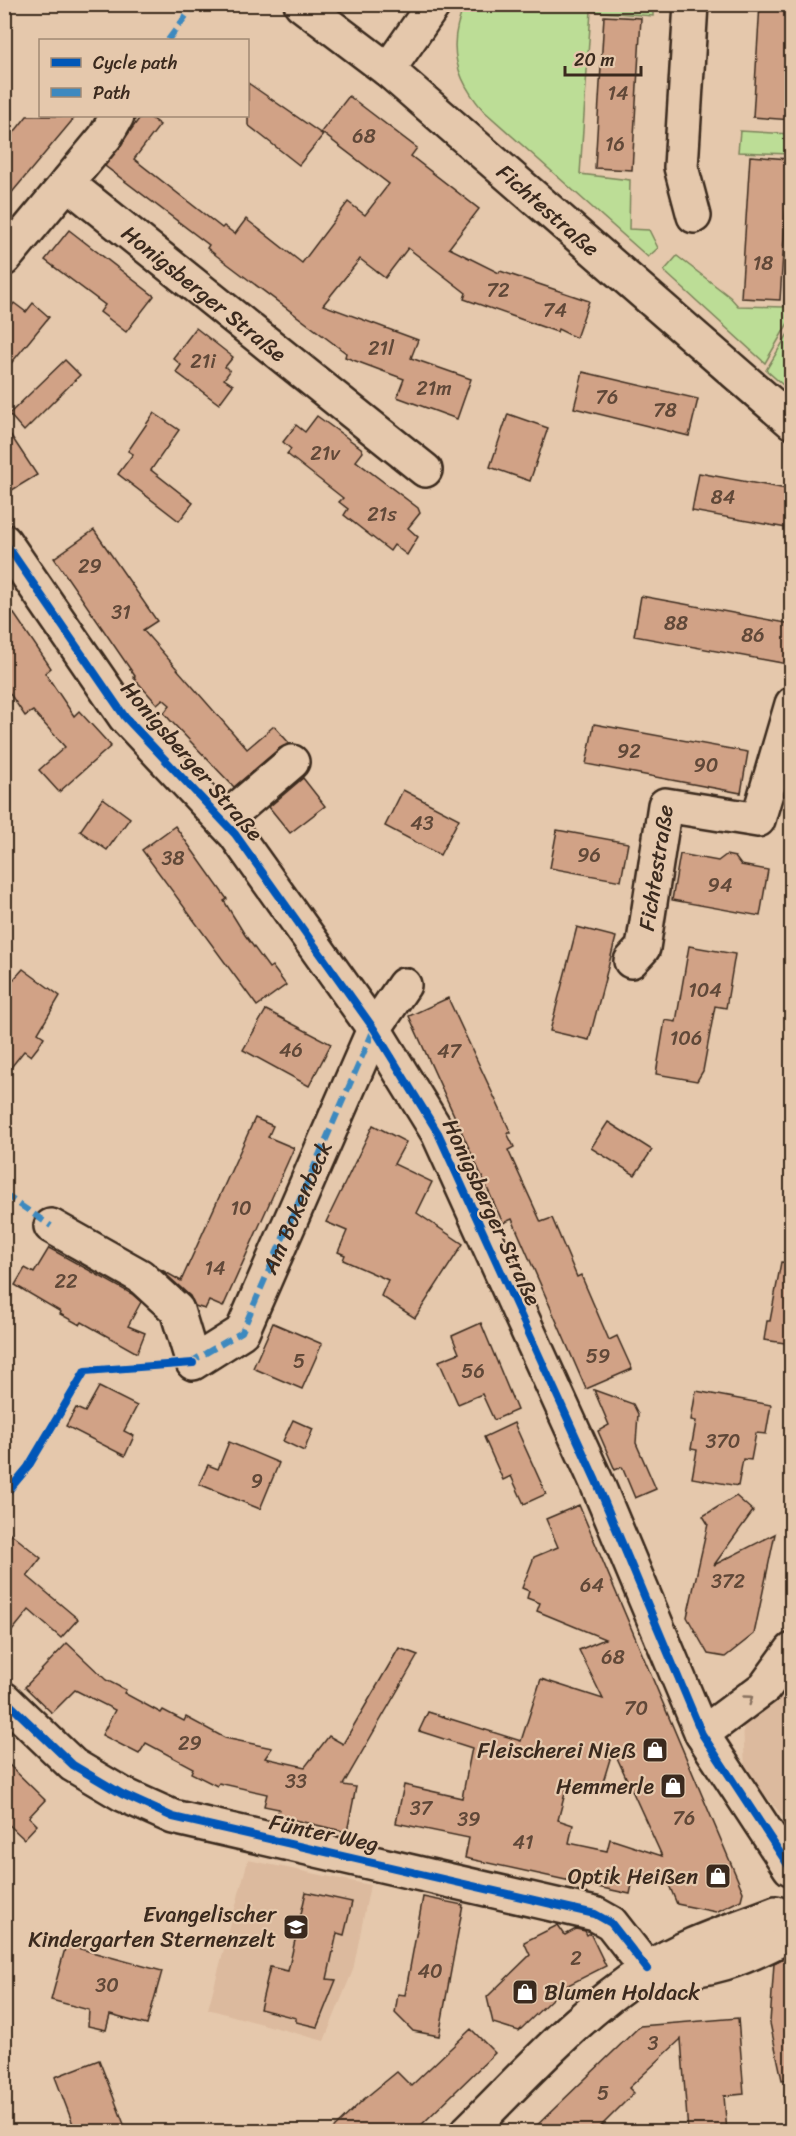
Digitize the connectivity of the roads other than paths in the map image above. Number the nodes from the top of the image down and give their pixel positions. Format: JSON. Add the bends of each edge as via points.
{"nodes":[{"id":1,"x":301,"y":4,"type":"edge"},
{"id":2,"x":434,"y":4,"type":"edge"},
{"id":3,"x":692,"y":4,"type":"edge"},
{"id":4,"x":388,"y":70,"type":"junction"},
{"id":5,"x":111,"y":126,"type":"edge"},
{"id":6,"x":68,"y":183,"type":"junction"},
{"id":7,"x":694,"y":216,"type":"dead end"},
{"id":8,"x":4,"y":259,"type":"edge"},
{"id":9,"x":792,"y":422,"type":"edge"},
{"id":10,"x":425,"y":470,"type":"dead end"},
{"id":11,"x":4,"y":541,"type":"edge"},
{"id":12,"x":792,"y":704,"type":"edge"},
{"id":13,"x":292,"y":762,"type":"dead end"},
{"id":14,"x":223,"y":821,"type":"junction"},
{"id":15,"x":631,"y":961,"type":"dead end"},
{"id":16,"x":404,"y":985,"type":"dead end"},
{"id":17,"x":374,"y":1029,"type":"junction"},
{"id":18,"x":51,"y":1226,"type":"dead end"},
{"id":19,"x":792,"y":1650,"type":"edge"},
{"id":20,"x":4,"y":1699,"type":"edge"},
{"id":21,"x":702,"y":1734,"type":"junction"},
{"id":22,"x":791,"y":1868,"type":"edge"},
{"id":23,"x":786,"y":1925,"type":"edge"},
{"id":24,"x":647,"y":1969,"type":"junction"},
{"id":25,"x":467,"y":2132,"type":"edge"}],
"edges":[{"from":1,"to":4,"type":"street","name":"Fichtestraße"},
{"from":2,"to":4,"type":"street"},
{"from":3,"to":7,"type":"street","via":[[681,167]]},
{"from":4,"to":9,"type":"street","name":"Fichtestraße"},
{"from":5,"to":6,"type":"street"},
{"from":6,"to":8,"type":"street"},
{"from":6,"to":10,"type":"street","name":"Honigsberger Straße"},
{"from":11,"to":14,"type":"street","name":"Honigsberger Straße","via":[[125,717]]},
{"from":12,"to":15,"type":"street","name":"Fichtestraße","via":[[758,820],[665,805],[643,948]]},
{"from":13,"to":14,"type":"street"},
{"from":14,"to":17,"type":"street","name":"Honigsberger Straße"},
{"from":16,"to":17,"type":"street","name":"Am Bokenbeck"},
{"from":17,"to":18,"type":"street","name":"Am Bokenbeck","via":[[242,1332],[193,1363],[177,1310],[140,1276]]},
{"from":17,"to":21,"type":"street","name":"Honigsberger Straße","via":[[438,1133],[596,1481]]},
{"from":21,"to":19,"type":"street","one_way":true,"via":[[765,1687]]},
{"from":20,"to":24,"type":"street","name":"Fünter Weg","via":[[73,1765],[122,1794],[173,1817],[579,1909],[611,1923]]},
{"from":21,"to":22,"type":"street","name":"Honigsberger Straße"},
{"from":22,"to":23,"type":"street","via":[[778,1880],[772,1896]]},
{"from":23,"to":24,"type":"street","via":[[698,1944]]},
{"from":24,"to":25,"type":"street","via":[[583,2018]]}]}
